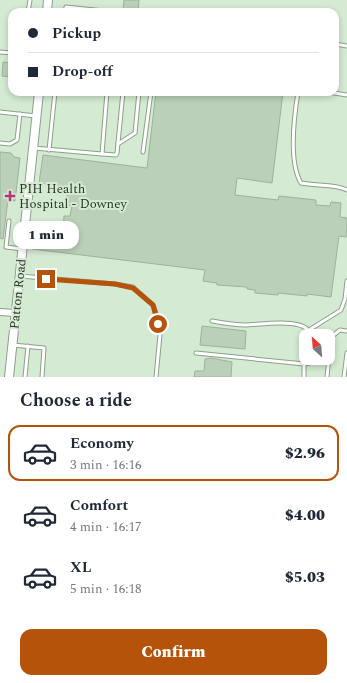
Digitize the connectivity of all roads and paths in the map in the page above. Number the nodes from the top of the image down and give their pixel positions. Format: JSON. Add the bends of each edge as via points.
{"nodes":[{"id":1,"x":66,"y":8,"type":"edge"},
{"id":2,"x":76,"y":8,"type":"edge"},
{"id":3,"x":39,"y":96,"type":"edge"},
{"id":4,"x":55,"y":96,"type":"edge"},
{"id":5,"x":107,"y":96,"type":"edge"},
{"id":6,"x":123,"y":96,"type":"edge"},
{"id":7,"x":139,"y":96,"type":"edge"},
{"id":8,"x":150,"y":96,"type":"edge"},
{"id":9,"x":298,"y":96,"type":"edge"},
{"id":10,"x":0,"y":112,"type":"edge"},
{"id":11,"x":20,"y":114,"type":"junction"},
{"id":12,"x":37,"y":116,"type":"junction"},
{"id":13,"x":0,"y":143,"type":"edge"},
{"id":14,"x":118,"y":144,"type":"junction"},
{"id":15,"x":34,"y":148,"type":"junction"},
{"id":16,"x":49,"y":150,"type":"junction"},
{"id":17,"x":143,"y":152,"type":"dead end"},
{"id":18,"x":102,"y":154,"type":"junction"},
{"id":19,"x":347,"y":190,"type":"edge"},
{"id":20,"x":9,"y":221,"type":"dead end"},
{"id":21,"x":23,"y":249,"type":"junction"},
{"id":22,"x":20,"y":276,"type":"junction"},
{"id":23,"x":347,"y":281,"type":"edge"},
{"id":24,"x":0,"y":312,"type":"edge"},
{"id":25,"x":16,"y":313,"type":"junction"},
{"id":26,"x":212,"y":321,"type":"dead end"},
{"id":27,"x":308,"y":329,"type":"edge"},
{"id":28,"x":311,"y":329,"type":"edge"},
{"id":29,"x":347,"y":331,"type":"edge"},
{"id":30,"x":13,"y":345,"type":"junction"},
{"id":31,"x":28,"y":346,"type":"junction"},
{"id":32,"x":196,"y":353,"type":"dead end"},
{"id":33,"x":347,"y":353,"type":"edge"},
{"id":34,"x":299,"y":363,"type":"edge"},
{"id":35,"x":305,"y":365,"type":"edge"},
{"id":36,"x":10,"y":377,"type":"edge"},
{"id":37,"x":25,"y":377,"type":"edge"},
{"id":38,"x":42,"y":377,"type":"edge"},
{"id":39,"x":156,"y":377,"type":"edge"},
{"id":40,"x":304,"y":377,"type":"edge"},
{"id":41,"x":327,"y":377,"type":"edge"},
{"id":42,"x":344,"y":377,"type":"edge"}],
"edges":[{"from":1,"to":2,"type":"lane"},
{"from":3,"to":12,"type":"street","name":"Patton Road"},
{"from":4,"to":16,"type":"lane"},
{"from":5,"to":18,"type":"lane"},
{"from":6,"to":14,"type":"lane"},
{"from":7,"to":14,"type":"lane","via":[[135,133]]},
{"from":8,"to":17,"type":"lane"},
{"from":9,"to":19,"type":"lane","via":[[294,140],[294,166],[297,176],[301,183],[338,186]]},
{"from":10,"to":11,"type":"lane"},
{"from":11,"to":12,"type":"lane"},
{"from":11,"to":13,"type":"lane","via":[[17,140],[10,144]]},
{"from":12,"to":15,"type":"street","name":"Patton Road"},
{"from":14,"to":18,"type":"lane","via":[[116,155]]},
{"from":15,"to":16,"type":"lane"},
{"from":15,"to":21,"type":"street","name":"Patton Road"},
{"from":16,"to":18,"type":"lane"},
{"from":20,"to":21,"type":"lane","via":[[6,247]]},
{"from":21,"to":22,"type":"street","name":"Patton Road"},
{"from":22,"to":25,"type":"street","name":"Patton Road"},
{"from":22,"to":39,"type":"lane","via":[[115,284],[133,288],[153,305],[156,313],[160,335]]},
{"from":23,"to":28,"type":"lane","via":[[341,310]]},
{"from":24,"to":25,"type":"street"},
{"from":25,"to":30,"type":"street","name":"Patton Road"},
{"from":26,"to":27,"type":"lane","via":[[246,325],[303,325]]},
{"from":29,"to":41,"type":"lane","via":[[340,330],[331,336]]},
{"from":30,"to":31,"type":"lane"},
{"from":30,"to":36,"type":"street","name":"Patton Road"},
{"from":31,"to":37,"type":"lane"},
{"from":31,"to":38,"type":"lane","via":[[44,348]]},
{"from":32,"to":34,"type":"lane"},
{"from":33,"to":42,"type":"lane"},
{"from":35,"to":40,"type":"lane"}]}
